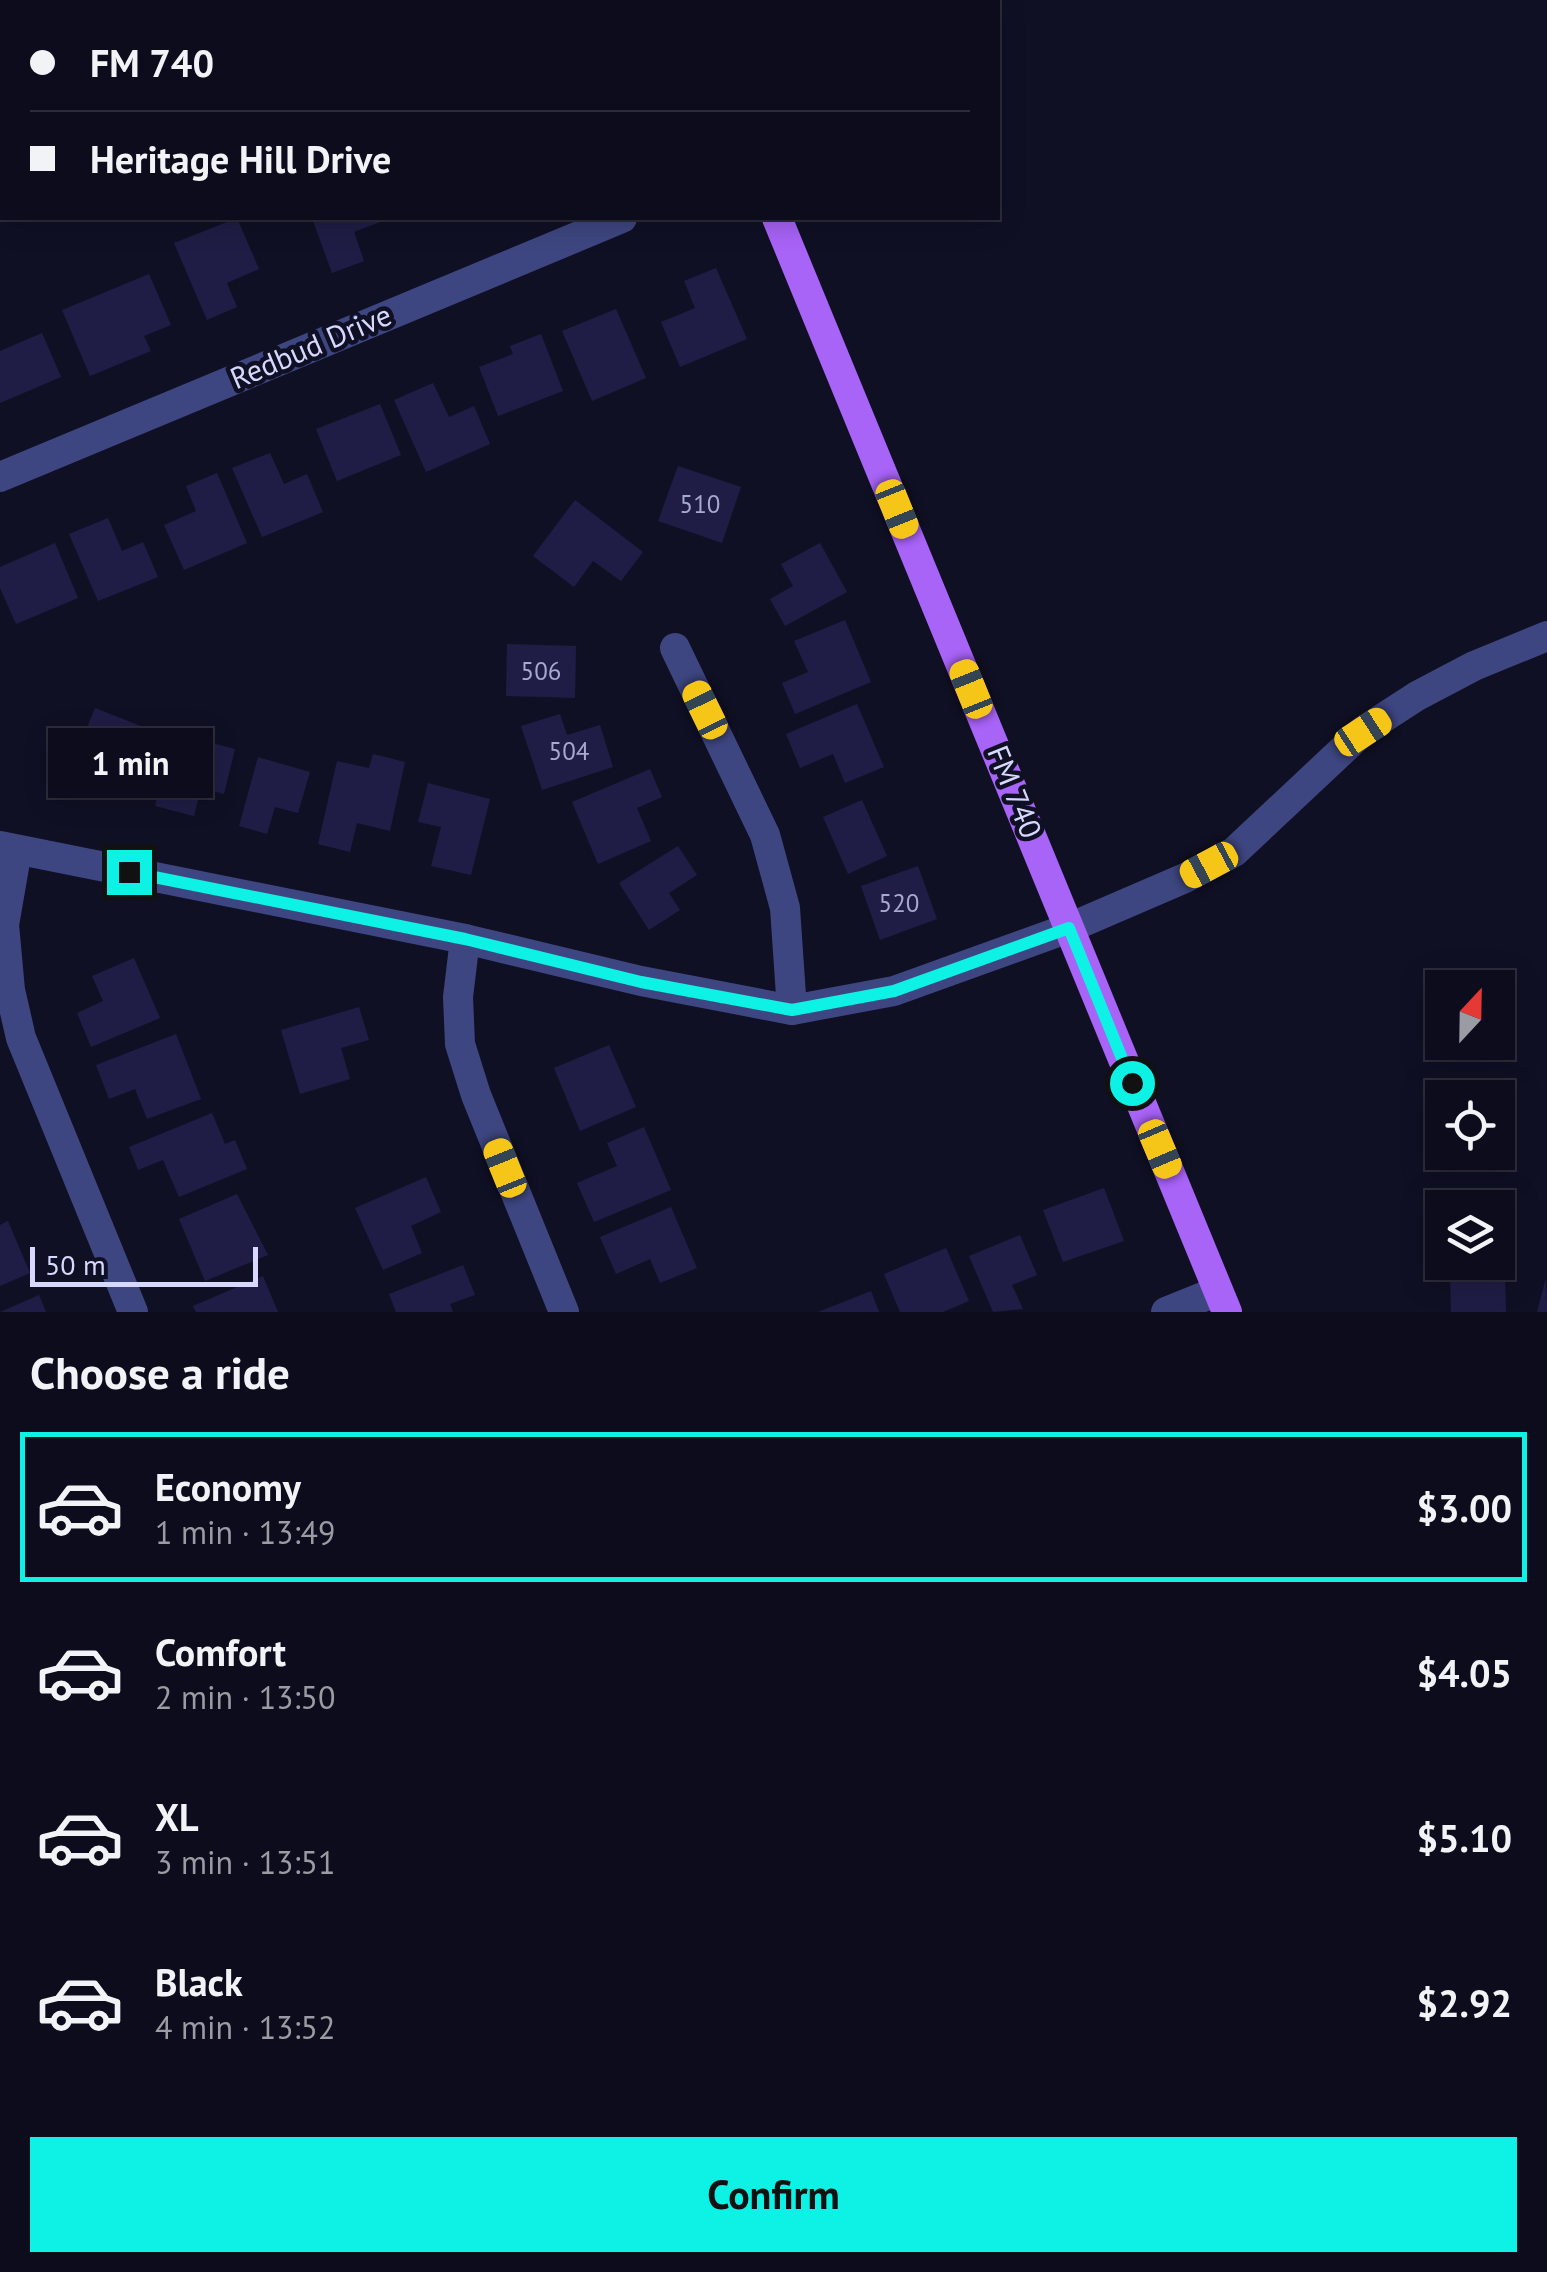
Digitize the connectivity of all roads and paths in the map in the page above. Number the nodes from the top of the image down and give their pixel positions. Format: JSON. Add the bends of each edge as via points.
{"nodes":[{"id":1,"x":617,"y":220,"type":"edge"},
{"id":2,"x":778,"y":220,"type":"edge"},
{"id":3,"x":0,"y":477,"type":"edge"},
{"id":4,"x":1547,"y":636,"type":"edge"},
{"id":5,"x":675,"y":648,"type":"dead end"},
{"id":6,"x":9,"y":848,"type":"edge"},
{"id":7,"x":1069,"y":928,"type":"junction"},
{"id":8,"x":465,"y":939,"type":"junction"},
{"id":9,"x":792,"y":1010,"type":"junction"},
{"id":10,"x":1223,"y":1301,"type":"edge"},
{"id":11,"x":133,"y":1312,"type":"edge"},
{"id":12,"x":564,"y":1312,"type":"edge"},
{"id":13,"x":1166,"y":1312,"type":"edge"}],
"edges":[{"from":1,"to":3,"type":"street","name":"Redbud Drive"},
{"from":2,"to":7,"type":"main road","name":"FM 740","number":"FM 740"},
{"from":4,"to":7,"type":"street","via":[[1474,666],[1363,732],[1234,852]]},
{"from":5,"to":9,"type":"street","via":[[765,834],[785,908]]},
{"from":6,"to":8,"type":"street"},
{"from":6,"to":11,"type":"street","via":[[4,926],[21,1038]]},
{"from":7,"to":9,"type":"street","via":[[894,991]]},
{"from":7,"to":10,"type":"main road","name":"FM 740","number":"FM 740"},
{"from":8,"to":9,"type":"street"},
{"from":8,"to":12,"type":"street","via":[[460,1044]]},
{"from":10,"to":13,"type":"street"}]}
